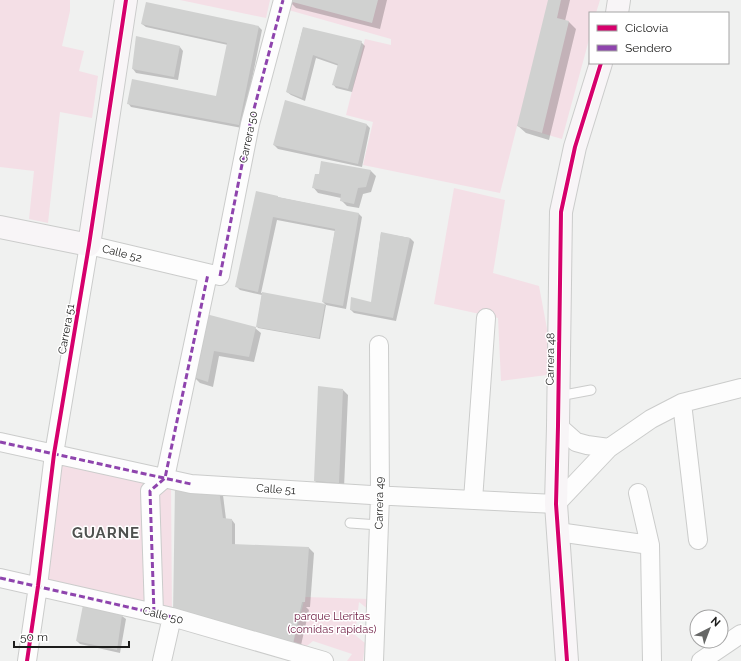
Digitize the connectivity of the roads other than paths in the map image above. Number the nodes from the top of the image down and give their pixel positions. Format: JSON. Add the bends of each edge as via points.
{"nodes":[{"id":1,"x":126,"y":0,"type":"edge"},
{"id":2,"x":283,"y":0,"type":"edge"},
{"id":3,"x":619,"y":0,"type":"edge"},
{"id":4,"x":617,"y":12,"type":"edge"},
{"id":5,"x":601,"y":64,"type":"edge"},
{"id":6,"x":0,"y":227,"type":"edge"},
{"id":7,"x":90,"y":245,"type":"junction"},
{"id":8,"x":214,"y":275,"type":"junction"},
{"id":9,"x":486,"y":318,"type":"dead end"},
{"id":10,"x":379,"y":345,"type":"dead end"},
{"id":11,"x":741,"y":388,"type":"edge"},
{"id":12,"x":591,"y":390,"type":"dead end"},
{"id":13,"x":559,"y":396,"type":"junction"},
{"id":14,"x":682,"y":403,"type":"junction"},
{"id":15,"x":558,"y":426,"type":"junction"},
{"id":16,"x":0,"y":442,"type":"edge"},
{"id":17,"x":608,"y":448,"type":"junction"},
{"id":18,"x":54,"y":454,"type":"junction"},
{"id":19,"x":165,"y":478,"type":"junction"},
{"id":20,"x":638,"y":493,"type":"dead end"},
{"id":21,"x":380,"y":496,"type":"junction"},
{"id":22,"x":473,"y":500,"type":"junction"},
{"id":23,"x":556,"y":504,"type":"junction"},
{"id":24,"x":350,"y":523,"type":"dead end"},
{"id":25,"x":379,"y":525,"type":"junction"},
{"id":26,"x":558,"y":532,"type":"junction"},
{"id":27,"x":698,"y":540,"type":"dead end"},
{"id":28,"x":650,"y":545,"type":"junction"},
{"id":29,"x":0,"y":578,"type":"edge"},
{"id":30,"x":38,"y":586,"type":"junction"},
{"id":31,"x":154,"y":613,"type":"junction"},
{"id":32,"x":172,"y":617,"type":"junction"},
{"id":33,"x":741,"y":634,"type":"edge"},
{"id":34,"x":27,"y":661,"type":"edge"},
{"id":35,"x":162,"y":661,"type":"edge"},
{"id":36,"x":324,"y":661,"type":"edge"},
{"id":37,"x":374,"y":661,"type":"edge"},
{"id":38,"x":567,"y":661,"type":"edge"},
{"id":39,"x":652,"y":661,"type":"edge"},
{"id":40,"x":701,"y":661,"type":"edge"}],
"edges":[{"from":1,"to":7,"type":"street","name":"Carrera 51"},
{"from":2,"to":8,"type":"street","name":"Carrera 50"},
{"from":3,"to":4,"type":"street"},
{"from":5,"to":13,"type":"street","name":"Carrera 48","via":[[574,147],[561,212]]},
{"from":6,"to":7,"type":"street","name":"Calle 52"},
{"from":7,"to":8,"type":"street","name":"Calle 52"},
{"from":7,"to":18,"type":"street","name":"Carrera 51"},
{"from":8,"to":19,"type":"street","name":"Carrera 50"},
{"from":9,"to":22,"type":"street"},
{"from":10,"to":21,"type":"street","name":"Carrera 49","via":[[375,381]]},
{"from":11,"to":14,"type":"street"},
{"from":12,"to":13,"type":"lane"},
{"from":13,"to":15,"type":"street","name":"Carrera 48"},
{"from":14,"to":17,"type":"street","via":[[651,419]]},
{"from":14,"to":27,"type":"street"},
{"from":15,"to":17,"type":"street","via":[[576,442],[586,446]]},
{"from":15,"to":23,"type":"street","name":"Carrera 48"},
{"from":16,"to":18,"type":"street","name":"Calle 51"},
{"from":17,"to":23,"type":"street"},
{"from":18,"to":19,"type":"street","name":"Calle 51"},
{"from":18,"to":30,"type":"street","name":"Carrera 51"},
{"from":19,"to":21,"type":"street","name":"Calle 51","via":[[191,484]]},
{"from":19,"to":31,"type":"street","via":[[150,490]]},
{"from":20,"to":28,"type":"street"},
{"from":21,"to":22,"type":"street","name":"Calle 51"},
{"from":21,"to":25,"type":"street","name":"Carrera 49"},
{"from":22,"to":23,"type":"street","name":"Calle 51"},
{"from":23,"to":26,"type":"street","name":"Carrera 48"},
{"from":24,"to":25,"type":"lane"},
{"from":25,"to":37,"type":"street","name":"Carrera 49"},
{"from":26,"to":28,"type":"street"},
{"from":26,"to":38,"type":"street","name":"Carrera 48"},
{"from":28,"to":39,"type":"street"},
{"from":29,"to":30,"type":"street","name":"Calle 50"},
{"from":30,"to":31,"type":"street","name":"Calle 50"},
{"from":30,"to":34,"type":"street","name":"Carrera 51"},
{"from":31,"to":32,"type":"street","name":"Calle 50"},
{"from":32,"to":35,"type":"street"},
{"from":32,"to":36,"type":"street","name":"Calle 50"},
{"from":33,"to":40,"type":"street"}]}
